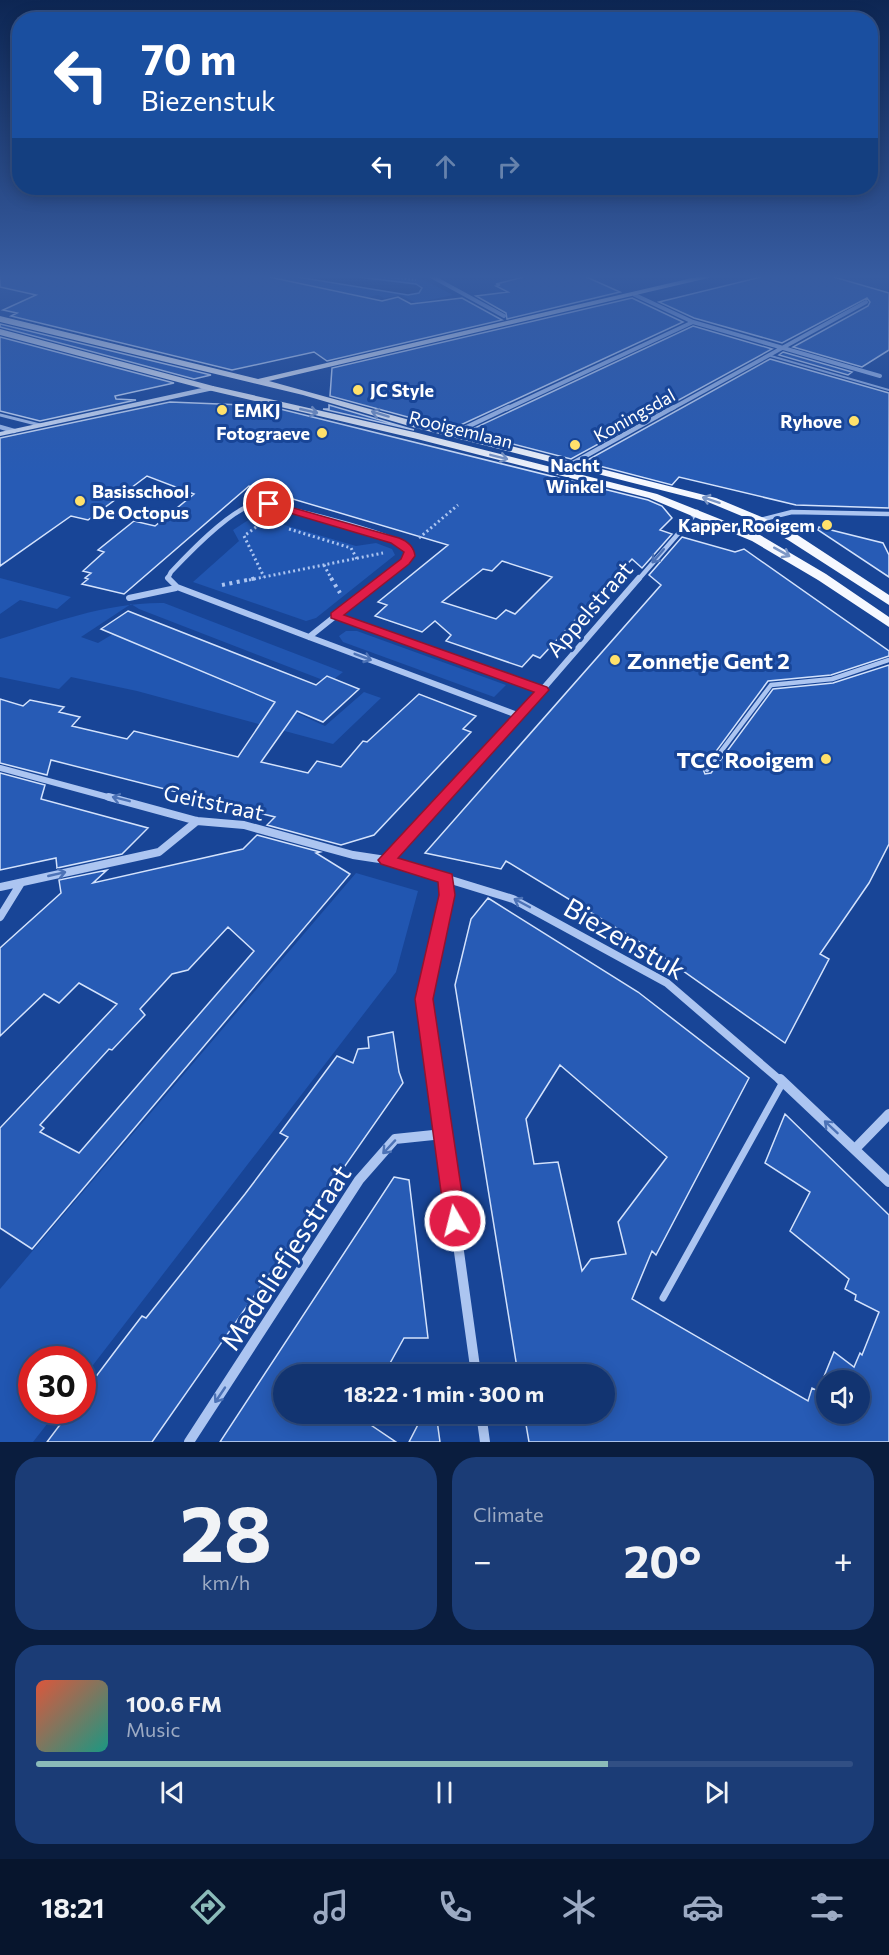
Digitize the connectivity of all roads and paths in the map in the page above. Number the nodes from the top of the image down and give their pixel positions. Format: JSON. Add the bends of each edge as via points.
{"nodes":[{"id":1,"x":39,"y":342,"type":"edge"},
{"id":2,"x":97,"y":342,"type":"edge"},
{"id":3,"x":387,"y":342,"type":"edge"},
{"id":4,"x":428,"y":342,"type":"edge"},
{"id":5,"x":649,"y":342,"type":"edge"},
{"id":6,"x":764,"y":342,"type":"edge"},
{"id":7,"x":794,"y":342,"type":"edge"},
{"id":8,"x":784,"y":348,"type":"junction"},
{"id":9,"x":771,"y":356,"type":"junction"},
{"id":10,"x":306,"y":371,"type":"junction"},
{"id":11,"x":237,"y":376,"type":"junction"},
{"id":12,"x":880,"y":376,"type":"dead end"},
{"id":13,"x":257,"y":381,"type":"junction"},
{"id":14,"x":211,"y":388,"type":"junction"},
{"id":15,"x":889,"y":390,"type":"edge"},
{"id":16,"x":306,"y":393,"type":"junction"},
{"id":17,"x":0,"y":415,"type":"edge"},
{"id":18,"x":40,"y":425,"type":"junction"},
{"id":19,"x":0,"y":427,"type":"edge"},
{"id":20,"x":14,"y":431,"type":"junction"},
{"id":21,"x":0,"y":434,"type":"edge"},
{"id":22,"x":452,"y":434,"type":"junction"},
{"id":23,"x":571,"y":464,"type":"junction"},
{"id":24,"x":458,"y":505,"type":"dead end"},
{"id":25,"x":285,"y":507,"type":"junction"},
{"id":26,"x":697,"y":512,"type":"junction"},
{"id":27,"x":889,"y":514,"type":"edge"},
{"id":28,"x":760,"y":520,"type":"junction"},
{"id":29,"x":286,"y":528,"type":"dead end"},
{"id":30,"x":406,"y":547,"type":"junction"},
{"id":31,"x":357,"y":559,"type":"junction"},
{"id":32,"x":324,"y":565,"type":"junction"},
{"id":33,"x":264,"y":577,"type":"junction"},
{"id":34,"x":177,"y":588,"type":"junction"},
{"id":35,"x":189,"y":592,"type":"junction"},
{"id":36,"x":129,"y":598,"type":"dead end"},
{"id":37,"x":889,"y":602,"type":"edge"},
{"id":38,"x":348,"y":606,"type":"junction"},
{"id":39,"x":336,"y":616,"type":"junction"},
{"id":40,"x":889,"y":623,"type":"edge"},
{"id":41,"x":309,"y":637,"type":"junction"},
{"id":42,"x":889,"y":660,"type":"edge"},
{"id":43,"x":542,"y":690,"type":"junction"},
{"id":44,"x":519,"y":716,"type":"junction"},
{"id":45,"x":0,"y":768,"type":"edge"},
{"id":46,"x":707,"y":770,"type":"dead end"},
{"id":47,"x":197,"y":821,"type":"junction"},
{"id":48,"x":386,"y":860,"type":"junction"},
{"id":49,"x":446,"y":878,"type":"junction"},
{"id":50,"x":21,"y":883,"type":"junction"},
{"id":51,"x":0,"y":887,"type":"edge"},
{"id":52,"x":0,"y":917,"type":"edge"},
{"id":53,"x":783,"y":1082,"type":"junction"},
{"id":54,"x":889,"y":1114,"type":"edge"},
{"id":55,"x":443,"y":1134,"type":"junction"},
{"id":56,"x":855,"y":1149,"type":"junction"},
{"id":57,"x":889,"y":1182,"type":"edge"},
{"id":58,"x":663,"y":1298,"type":"dead end"},
{"id":59,"x":475,"y":1364,"type":"edge"},
{"id":60,"x":483,"y":1424,"type":"edge"},
{"id":61,"x":189,"y":1442,"type":"edge"},
{"id":62,"x":485,"y":1442,"type":"edge"}],
"edges":[{"from":1,"to":14,"type":"main road","name":"Rooigemlaan"},
{"from":2,"to":11,"type":"main road","name":"Rooigemlaan"},
{"from":3,"to":11,"type":"main road"},
{"from":4,"to":10,"type":"main road"},
{"from":5,"to":22,"type":"street"},
{"from":6,"to":8,"type":"street"},
{"from":7,"to":8,"type":"street","name":"Koningsdal"},
{"from":8,"to":9,"type":"street","name":"Koningsdal"},
{"from":8,"to":12,"type":"street"},
{"from":9,"to":15,"type":"lane"},
{"from":9,"to":23,"type":"street","name":"Koningsdal"},
{"from":10,"to":13,"type":"main road"},
{"from":10,"to":16,"type":"main road"},
{"from":11,"to":13,"type":"main road","name":"Rooigemlaan"},
{"from":11,"to":14,"type":"main road"},
{"from":13,"to":14,"type":"main road"},
{"from":13,"to":16,"type":"main road","name":"Rooigemlaan"},
{"from":14,"to":18,"type":"street"},
{"from":14,"to":26,"type":"main road","name":"Rooigemlaan","one_way":true,"via":[[564,473]]},
{"from":22,"to":16,"type":"main road","name":"Rooigemlaan","one_way":true},
{"from":17,"to":18,"type":"lane"},
{"from":18,"to":20,"type":"street"},
{"from":19,"to":20,"type":"street"},
{"from":20,"to":21,"type":"street"},
{"from":22,"to":23,"type":"main road","name":"Rooigemlaan"},
{"from":28,"to":23,"type":"main road","name":"Rooigemlaan","one_way":true,"via":[[694,495]]},
{"from":24,"to":30,"type":"path"},
{"from":25,"to":30,"type":"street","via":[[395,540]]},
{"from":25,"to":33,"type":"path","via":[[244,536]]},
{"from":25,"to":34,"type":"street","via":[[261,504],[244,508],[171,572],[168,578]]},
{"from":26,"to":40,"type":"main road","name":"Rooigemlaan","one_way":true,"via":[[786,555]]},
{"from":26,"to":43,"type":"street","name":"Appelstraat","one_way":true},
{"from":27,"to":28,"type":"street","via":[[792,512]]},
{"from":28,"to":37,"type":"main road","name":"Rooigemlaan","via":[[820,553]]},
{"from":29,"to":31,"type":"path","via":[[351,548]]},
{"from":30,"to":31,"type":"path"},
{"from":30,"to":38,"type":"street","via":[[409,556],[405,561]]},
{"from":31,"to":32,"type":"path"},
{"from":32,"to":33,"type":"path"},
{"from":32,"to":38,"type":"path"},
{"from":33,"to":35,"type":"path"},
{"from":34,"to":35,"type":"street"},
{"from":34,"to":36,"type":"street"},
{"from":35,"to":41,"type":"street"},
{"from":38,"to":39,"type":"street"},
{"from":39,"to":41,"type":"street"},
{"from":39,"to":43,"type":"street"},
{"from":41,"to":44,"type":"street","one_way":true},
{"from":42,"to":46,"type":"lane","via":[[832,679],[771,685]]},
{"from":43,"to":44,"type":"street","name":"Appelstraat"},
{"from":44,"to":48,"type":"street","name":"Appelstraat"},
{"from":47,"to":45,"type":"street","name":"Geitstraat","one_way":true},
{"from":47,"to":48,"type":"street","name":"Geitstraat","via":[[244,825],[353,855]]},
{"from":50,"to":47,"type":"street","one_way":true,"via":[[159,852]]},
{"from":48,"to":49,"type":"street","name":"Biezenstuk"},
{"from":53,"to":49,"type":"street","name":"Biezenstuk","one_way":true,"via":[[667,983],[513,899]]},
{"from":49,"to":55,"type":"street","via":[[447,895],[424,999]]},
{"from":50,"to":51,"type":"street"},
{"from":50,"to":52,"type":"street"},
{"from":56,"to":53,"type":"street","name":"Biezenstuk","one_way":true},
{"from":53,"to":58,"type":"lane"},
{"from":54,"to":56,"type":"street"},
{"from":55,"to":59,"type":"street"},
{"from":55,"to":61,"type":"street","name":"Madeliefjesstraat","one_way":true,"via":[[395,1139],[359,1180]]},
{"from":56,"to":57,"type":"street","name":"Biezenstuk"},
{"from":60,"to":62,"type":"street"}]}
